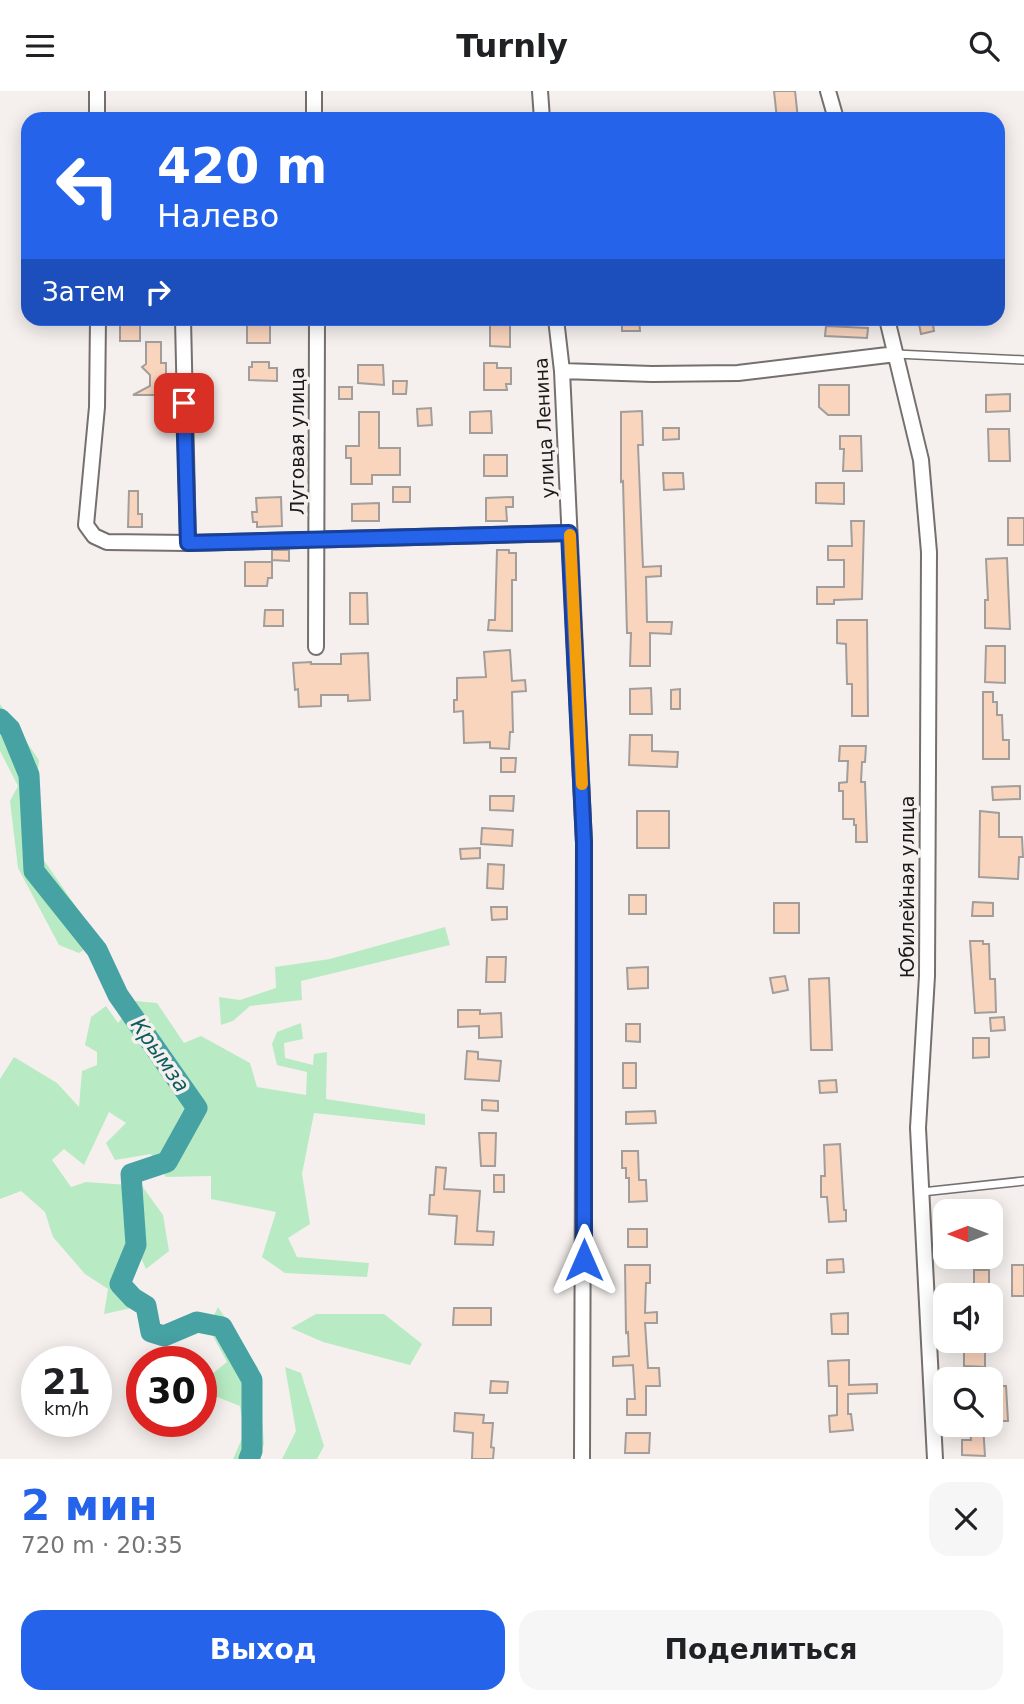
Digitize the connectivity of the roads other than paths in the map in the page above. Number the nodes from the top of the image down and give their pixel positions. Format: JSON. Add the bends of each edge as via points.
{"nodes":[{"id":1,"x":97,"y":91,"type":"edge"},
{"id":2,"x":314,"y":91,"type":"edge"},
{"id":3,"x":540,"y":91,"type":"edge"},
{"id":4,"x":828,"y":91,"type":"edge"},
{"id":5,"x":97,"y":112,"type":"edge"},
{"id":6,"x":314,"y":112,"type":"edge"},
{"id":7,"x":542,"y":112,"type":"edge"},
{"id":8,"x":834,"y":112,"type":"edge"},
{"id":9,"x":98,"y":326,"type":"edge"},
{"id":10,"x":183,"y":326,"type":"edge"},
{"id":11,"x":317,"y":326,"type":"edge"},
{"id":12,"x":557,"y":326,"type":"edge"},
{"id":13,"x":889,"y":326,"type":"edge"},
{"id":14,"x":896,"y":354,"type":"junction"},
{"id":15,"x":1024,"y":361,"type":"edge"},
{"id":16,"x":562,"y":371,"type":"junction"},
{"id":17,"x":569,"y":533,"type":"junction"},
{"id":18,"x":316,"y":538,"type":"junction"},
{"id":19,"x":188,"y":543,"type":"junction"},
{"id":20,"x":316,"y":647,"type":"dead end"},
{"id":21,"x":1024,"y":1181,"type":"edge"},
{"id":22,"x":921,"y":1192,"type":"junction"},
{"id":23,"x":582,"y":1459,"type":"edge"},
{"id":24,"x":935,"y":1459,"type":"edge"}],
"edges":[{"from":1,"to":5,"type":"street"},
{"from":2,"to":6,"type":"street"},
{"from":3,"to":7,"type":"street"},
{"from":4,"to":8,"type":"street"},
{"from":9,"to":19,"type":"street","via":[[97,407],[86,525],[94,536],[107,542]]},
{"from":10,"to":19,"type":"street"},
{"from":11,"to":18,"type":"street","name":"Луговая улица"},
{"from":12,"to":16,"type":"street","name":"улица Ленина"},
{"from":13,"to":14,"type":"street","name":"Юбилейная улица"},
{"from":14,"to":15,"type":"lane"},
{"from":14,"to":16,"type":"street","via":[[738,373]]},
{"from":14,"to":22,"type":"street","name":"Юбилейная улица","via":[[921,460],[929,552],[927,976],[918,1128]]},
{"from":16,"to":17,"type":"street","name":"улица Ленина"},
{"from":17,"to":18,"type":"street"},
{"from":17,"to":23,"type":"street","name":"улица Ленина","via":[[584,843]]},
{"from":18,"to":19,"type":"street"},
{"from":18,"to":20,"type":"street","name":"Луговая улица"},
{"from":21,"to":22,"type":"lane"},
{"from":22,"to":24,"type":"street","name":"Юбилейная улица"}]}
